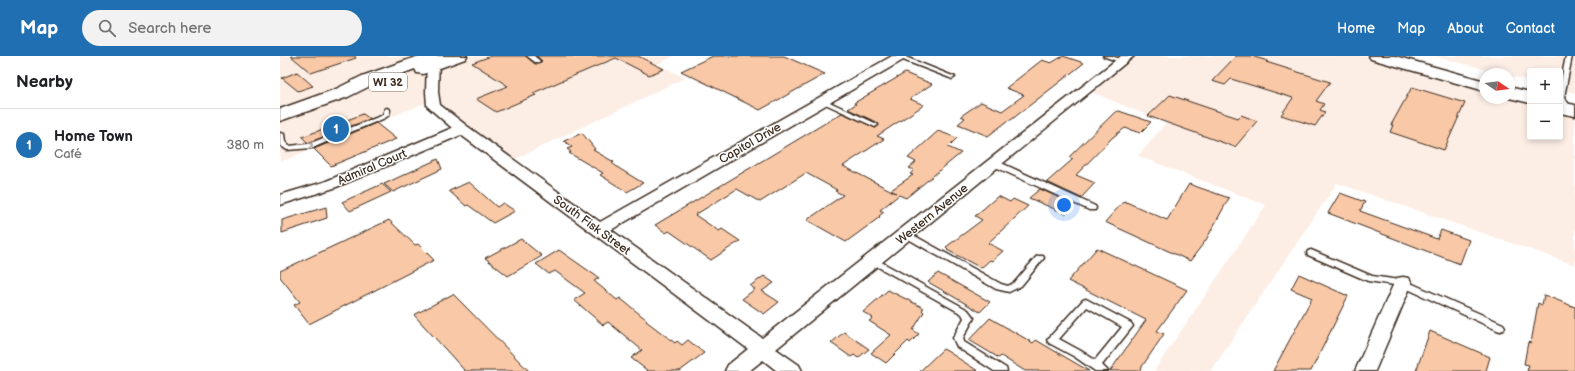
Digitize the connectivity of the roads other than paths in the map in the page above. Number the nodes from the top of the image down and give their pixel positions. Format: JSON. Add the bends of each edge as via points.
{"nodes":[{"id":1,"x":459,"y":56,"type":"edge"},
{"id":2,"x":530,"y":56,"type":"edge"},
{"id":3,"x":900,"y":56,"type":"edge"},
{"id":4,"x":1106,"y":56,"type":"edge"},
{"id":5,"x":1377,"y":56,"type":"edge"},
{"id":6,"x":1407,"y":56,"type":"edge"},
{"id":7,"x":1569,"y":56,"type":"edge"},
{"id":8,"x":434,"y":58,"type":"edge"},
{"id":9,"x":1125,"y":59,"type":"edge"},
{"id":10,"x":537,"y":61,"type":"dead end"},
{"id":11,"x":1479,"y":75,"type":"edge"},
{"id":12,"x":952,"y":77,"type":"dead end"},
{"id":13,"x":1479,"y":84,"type":"edge"},
{"id":14,"x":1515,"y":85,"type":"edge"},
{"id":15,"x":1527,"y":88,"type":"edge"},
{"id":16,"x":1515,"y":94,"type":"edge"},
{"id":17,"x":1527,"y":97,"type":"edge"},
{"id":18,"x":823,"y":101,"type":"junction"},
{"id":19,"x":1567,"y":104,"type":"edge"},
{"id":20,"x":387,"y":110,"type":"dead end"},
{"id":21,"x":280,"y":115,"type":"edge"},
{"id":22,"x":876,"y":125,"type":"dead end"},
{"id":23,"x":462,"y":130,"type":"junction"},
{"id":24,"x":282,"y":135,"type":"dead end"},
{"id":25,"x":994,"y":163,"type":"junction"},
{"id":26,"x":280,"y":200,"type":"edge"},
{"id":27,"x":1092,"y":208,"type":"dead end"},
{"id":28,"x":599,"y":230,"type":"junction"},
{"id":29,"x":906,"y":234,"type":"junction"},
{"id":30,"x":1311,"y":253,"type":"dead end"},
{"id":31,"x":1040,"y":258,"type":"dead end"},
{"id":32,"x":874,"y":261,"type":"junction"},
{"id":33,"x":1403,"y":283,"type":"junction"},
{"id":34,"x":1500,"y":327,"type":"dead end"},
{"id":35,"x":762,"y":349,"type":"junction"},
{"id":36,"x":1100,"y":368,"type":"edge"},
{"id":37,"x":735,"y":371,"type":"edge"},
{"id":38,"x":792,"y":371,"type":"edge"},
{"id":39,"x":1002,"y":371,"type":"edge"},
{"id":40,"x":1365,"y":371,"type":"edge"}],
"edges":[{"from":1,"to":8,"type":"main road","number":"WI 32"},
{"from":2,"to":10,"type":"lane"},
{"from":3,"to":12,"type":"lane"},
{"from":3,"to":18,"type":"street","name":"Capitol Drive"},
{"from":4,"to":9,"type":"lane"},
{"from":5,"to":13,"type":"main road"},
{"from":6,"to":11,"type":"main road"},
{"from":7,"to":19,"type":"lane"},
{"from":8,"to":21,"type":"main road","number":"WI 32","via":[[375,86],[342,93]]},
{"from":8,"to":23,"type":"street","name":"South Fisk Street","via":[[434,106]]},
{"from":9,"to":25,"type":"street","name":"Western Avenue"},
{"from":14,"to":15,"type":"main road"},
{"from":16,"to":17,"type":"main road"},
{"from":18,"to":22,"type":"lane"},
{"from":18,"to":28,"type":"street","name":"Capitol Drive"},
{"from":24,"to":20,"type":"lane","one_way":true,"via":[[280,142],[287,148],[309,146],[383,117]]},
{"from":23,"to":26,"type":"street","name":"Admiral Court","via":[[329,185]]},
{"from":23,"to":28,"type":"street","name":"South Fisk Street"},
{"from":25,"to":27,"type":"lane"},
{"from":25,"to":29,"type":"street","name":"Western Avenue"},
{"from":28,"to":35,"type":"street","name":"South Fisk Street"},
{"from":29,"to":31,"type":"lane","via":[[998,287],[1008,289],[1018,284]]},
{"from":29,"to":32,"type":"street","name":"Western Avenue"},
{"from":30,"to":33,"type":"lane","via":[[1371,279]]},
{"from":32,"to":35,"type":"street","name":"Western Avenue"},
{"from":32,"to":39,"type":"lane","via":[[965,312],[969,318],[958,338],[960,344]]},
{"from":33,"to":34,"type":"lane"},
{"from":33,"to":40,"type":"street"},
{"from":35,"to":37,"type":"street","name":"Western Avenue"},
{"from":35,"to":38,"type":"street","name":"South Fisk Street"},
{"from":36,"to":36,"type":"lane","via":[[1052,340],[1086,302],[1128,326]]}]}
